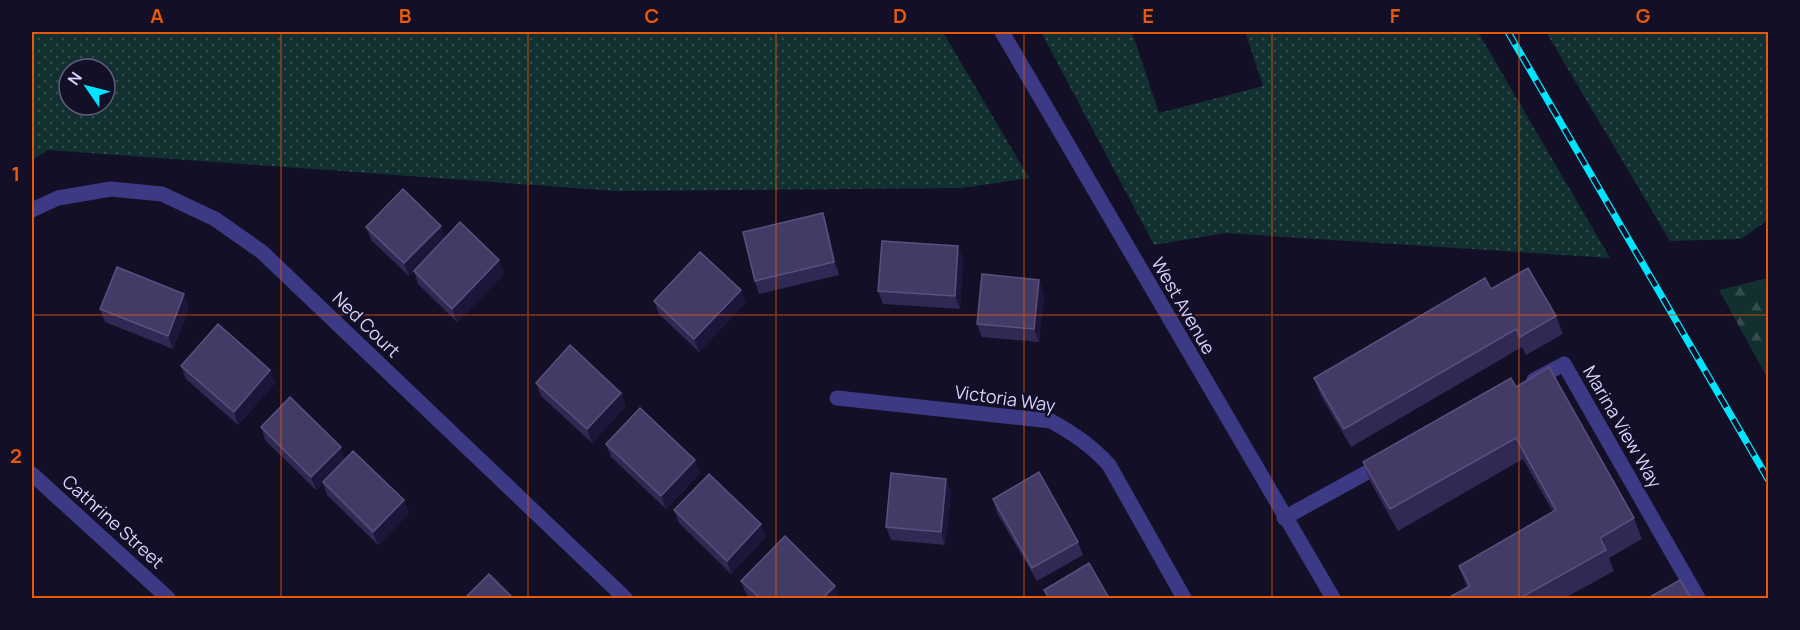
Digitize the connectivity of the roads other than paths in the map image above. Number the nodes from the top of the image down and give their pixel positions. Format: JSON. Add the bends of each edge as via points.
{"nodes":[{"id":1,"x":1002,"y":32,"type":"edge"},
{"id":2,"x":32,"y":210,"type":"edge"},
{"id":3,"x":1522,"y":386,"type":"edge"},
{"id":4,"x":837,"y":398,"type":"dead end"},
{"id":5,"x":1398,"y":455,"type":"edge"},
{"id":6,"x":32,"y":474,"type":"edge"},
{"id":7,"x":1284,"y":518,"type":"junction"},
{"id":8,"x":168,"y":598,"type":"edge"},
{"id":9,"x":625,"y":598,"type":"edge"},
{"id":10,"x":1184,"y":598,"type":"edge"},
{"id":11,"x":1333,"y":598,"type":"edge"},
{"id":12,"x":1698,"y":598,"type":"edge"}],
"edges":[{"from":1,"to":7,"type":"street","name":"West Avenue"},
{"from":2,"to":9,"type":"street","name":"Ned Court","via":[[58,198],[111,189],[162,194],[215,219],[262,252]]},
{"from":3,"to":12,"type":"street","name":"Marina View Way","via":[[1564,364]]},
{"from":4,"to":10,"type":"street","name":"Victoria Way","via":[[1051,421],[1074,434],[1109,465]]},
{"from":5,"to":7,"type":"street"},
{"from":6,"to":8,"type":"street","name":"Cathrine Street"},
{"from":7,"to":11,"type":"street","name":"West Avenue"}]}
